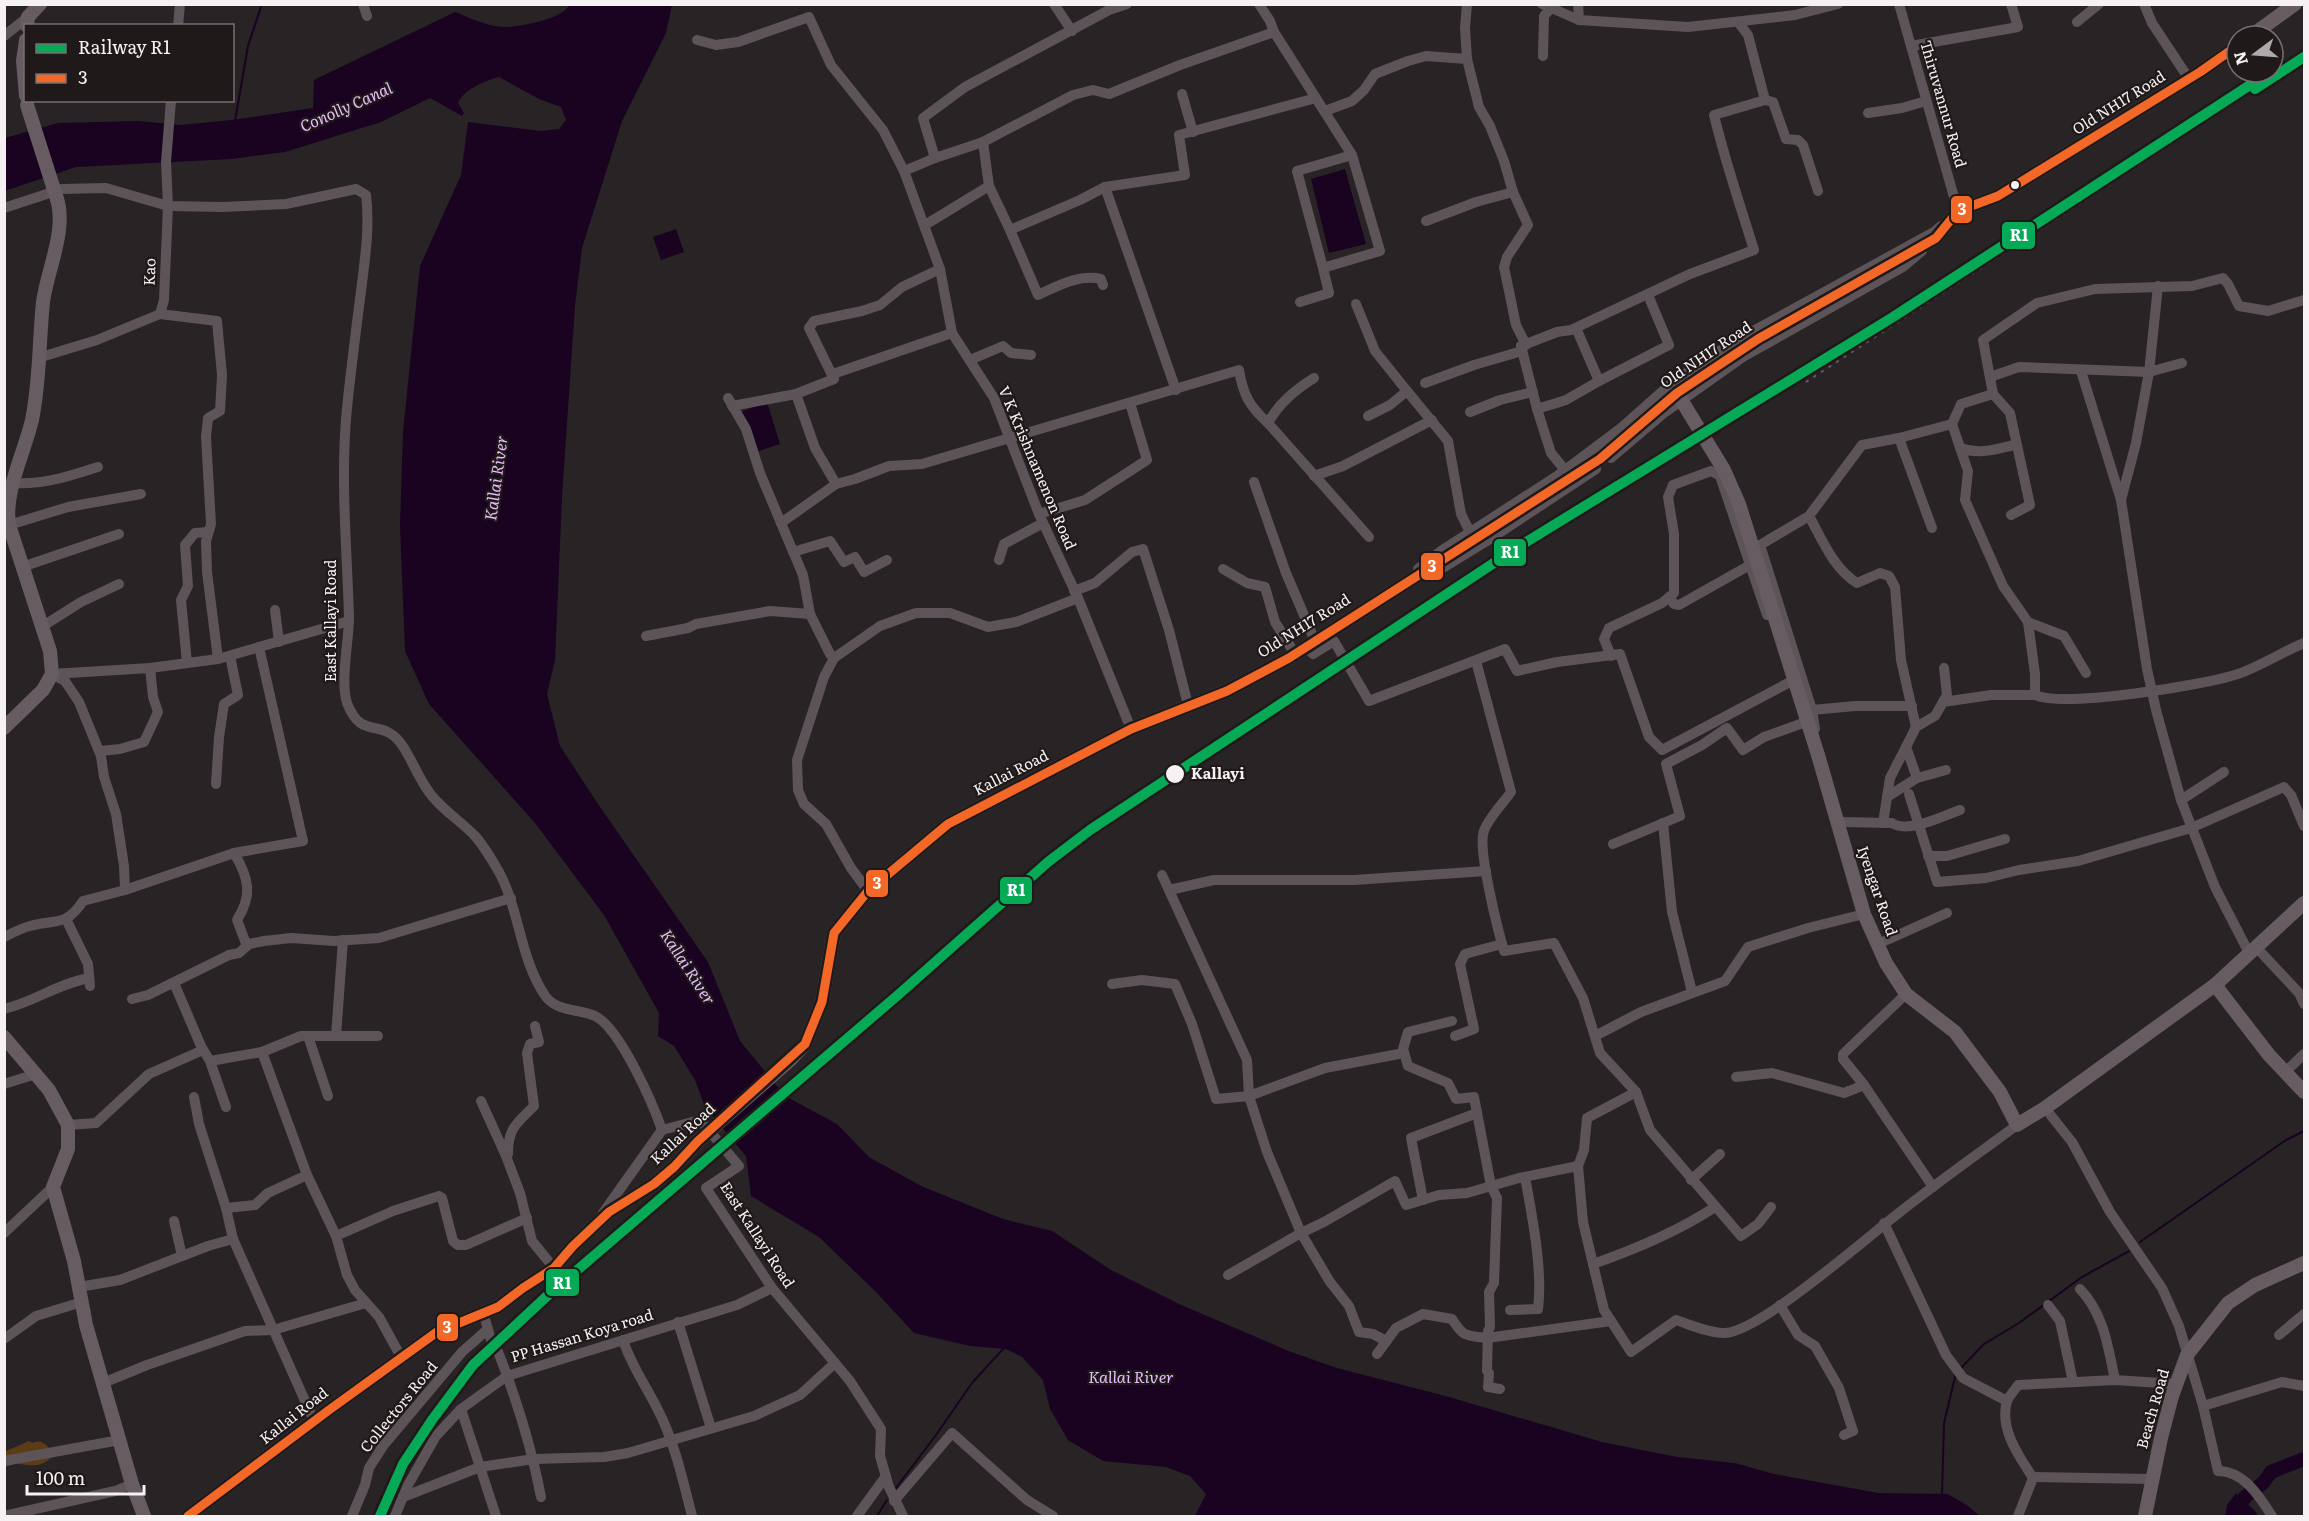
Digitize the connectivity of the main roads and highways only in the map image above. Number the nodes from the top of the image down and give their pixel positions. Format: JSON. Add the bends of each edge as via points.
{"nodes":[{"id":1,"x":40,"y":4,"type":"edge"},
{"id":2,"x":2291,"y":6,"type":"edge"},
{"id":3,"x":28,"y":21,"type":"edge"},
{"id":4,"x":2267,"y":24,"type":"edge"},
{"id":5,"x":24,"y":54,"type":"edge"},
{"id":6,"x":2225,"y":54,"type":"edge"},
{"id":7,"x":24,"y":74,"type":"edge"},
{"id":8,"x":26,"y":102,"type":"edge"},
{"id":9,"x":1677,"y":393,"type":"junction"},
{"id":10,"x":6,"y":503,"type":"edge"},
{"id":11,"x":4,"y":728,"type":"edge"},
{"id":12,"x":1131,"y":729,"type":"joint"},
{"id":13,"x":2304,"y":903,"type":"edge"},
{"id":14,"x":2214,"y":985,"type":"junction"},
{"id":15,"x":4,"y":1037,"type":"edge"},
{"id":16,"x":2304,"y":1092,"type":"edge"},
{"id":17,"x":2304,"y":1263,"type":"edge"},
{"id":18,"x":135,"y":1491,"type":"junction"},
{"id":19,"x":137,"y":1516,"type":"edge"},
{"id":20,"x":144,"y":1516,"type":"edge"},
{"id":21,"x":154,"y":1516,"type":"edge"},
{"id":22,"x":188,"y":1516,"type":"edge"},
{"id":23,"x":2145,"y":1516,"type":"edge"}],
"edges":[{"from":1,"to":3,"type":"main road"},
{"from":2,"to":4,"type":"main road"},
{"from":5,"to":7,"type":"main road"},
{"from":6,"to":9,"type":"main road","name":"Old NH17 Road","via":[[1998,196],[1958,211],[1936,237],[1758,339]]},
{"from":8,"to":10,"type":"main road","bridge":true,"via":[[60,194],[60,221],[43,301],[32,420]]},
{"from":9,"to":12,"type":"main road","name":"Old NH17 Road","via":[[1600,459],[1305,647],[1227,691]]},
{"from":9,"to":14,"type":"main road","name":"Iyengar Road","bridge":true,"via":[[1724,470],[1738,504],[1864,914],[1886,963],[1906,993],[1955,1032],[2000,1092],[2017,1125]]},
{"from":10,"to":11,"type":"main road","via":[[9,525],[50,651],[52,674],[43,690]]},
{"from":12,"to":22,"type":"main road","name":"Kallai Road","bridge":true,"via":[[948,824],[868,891],[834,933],[822,1002],[805,1044],[674,1167],[609,1212],[554,1268],[498,1307],[437,1332]]},
{"from":13,"to":14,"type":"main road"},
{"from":14,"to":16,"type":"main road"},
{"from":15,"to":18,"type":"main road","via":[[49,1090],[68,1125],[68,1149],[53,1187],[74,1261],[86,1325]]},
{"from":17,"to":23,"type":"main road","name":"Beach Road","via":[[2228,1303],[2187,1355],[2161,1438]]},
{"from":18,"to":19,"type":"main road"},
{"from":18,"to":20,"type":"main road"},
{"from":18,"to":21,"type":"main road","via":[[146,1511]]}]}
